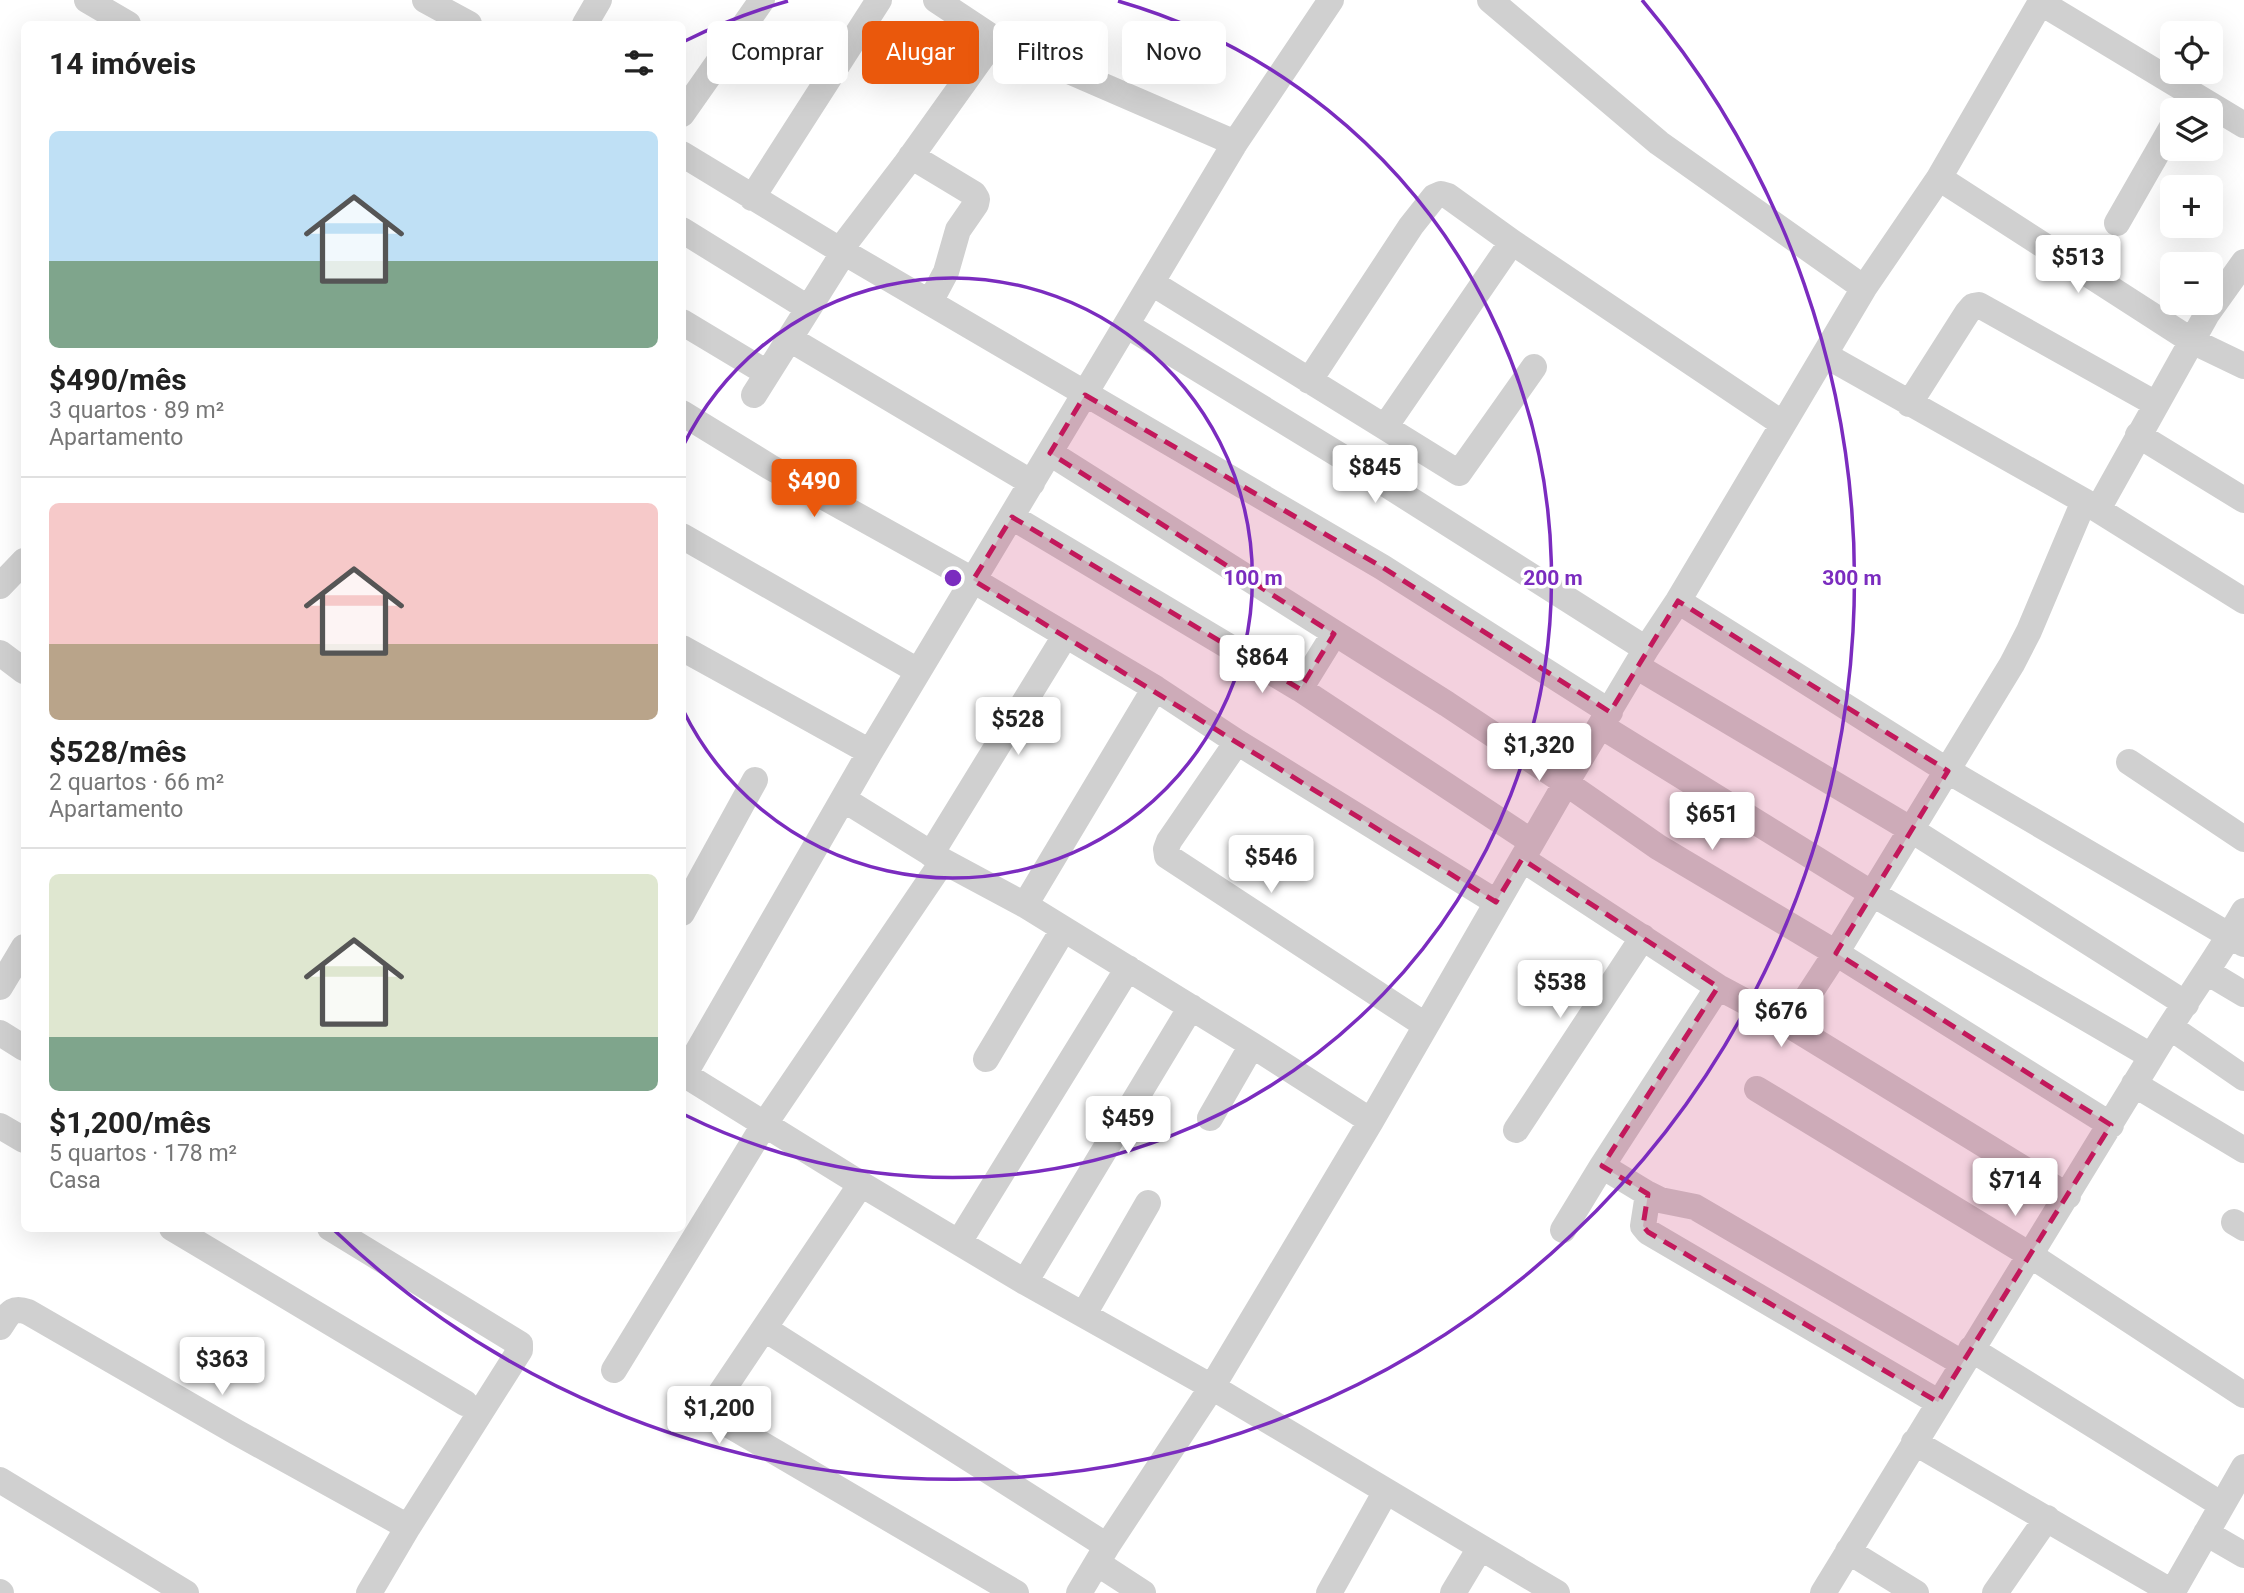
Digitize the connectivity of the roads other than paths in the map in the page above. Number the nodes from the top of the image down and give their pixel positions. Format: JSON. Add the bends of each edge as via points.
{"nodes":[{"id":1,"x":87,"y":0,"type":"edge"},
{"id":2,"x":425,"y":0,"type":"edge"},
{"id":3,"x":599,"y":0,"type":"edge"},
{"id":4,"x":762,"y":0,"type":"edge"},
{"id":5,"x":879,"y":0,"type":"edge"},
{"id":6,"x":1331,"y":0,"type":"edge"},
{"id":7,"x":1490,"y":0,"type":"edge"},
{"id":8,"x":2041,"y":1,"type":"edge"},
{"id":9,"x":949,"y":3,"type":"edge"},
{"id":10,"x":123,"y":21,"type":"edge"},
{"id":11,"x":464,"y":21,"type":"edge"},
{"id":12,"x":587,"y":21,"type":"edge"},
{"id":13,"x":993,"y":37,"type":"edge"},
{"id":14,"x":993,"y":42,"type":"edge"},
{"id":15,"x":1099,"y":84,"type":"edge"},
{"id":16,"x":2180,"y":98,"type":"edge"},
{"id":17,"x":686,"y":108,"type":"edge"},
{"id":18,"x":2223,"y":117,"type":"edge"},
{"id":19,"x":2244,"y":125,"type":"edge"},
{"id":20,"x":1236,"y":143,"type":"junction"},
{"id":21,"x":2160,"y":148,"type":"edge"},
{"id":22,"x":911,"y":156,"type":"junction"},
{"id":23,"x":686,"y":163,"type":"edge"},
{"id":24,"x":1939,"y":178,"type":"junction"},
{"id":25,"x":752,"y":198,"type":"junction"},
{"id":26,"x":2117,"y":223,"type":"dead end"},
{"id":27,"x":686,"y":232,"type":"edge"},
{"id":28,"x":1512,"y":243,"type":"junction"},
{"id":29,"x":840,"y":250,"type":"junction"},
{"id":30,"x":2244,"y":262,"type":"edge"},
{"id":31,"x":1152,"y":284,"type":"junction"},
{"id":32,"x":1864,"y":288,"type":"junction"},
{"id":33,"x":930,"y":302,"type":"junction"},
{"id":34,"x":808,"y":308,"type":"junction"},
{"id":35,"x":686,"y":325,"type":"edge"},
{"id":36,"x":1126,"y":325,"type":"junction"},
{"id":37,"x":790,"y":339,"type":"junction"},
{"id":38,"x":2192,"y":341,"type":"junction"},
{"id":39,"x":1825,"y":355,"type":"junction"},
{"id":40,"x":2244,"y":366,"type":"edge"},
{"id":41,"x":1534,"y":367,"type":"dead end"},
{"id":42,"x":1309,"y":381,"type":"junction"},
{"id":43,"x":1085,"y":395,"type":"junction"},
{"id":44,"x":1909,"y":404,"type":"junction"},
{"id":45,"x":2156,"y":404,"type":"junction"},
{"id":46,"x":686,"y":415,"type":"edge"},
{"id":47,"x":1783,"y":424,"type":"junction"},
{"id":48,"x":1385,"y":427,"type":"junction"},
{"id":49,"x":2138,"y":435,"type":"junction"},
{"id":50,"x":1051,"y":453,"type":"junction"},
{"id":51,"x":1032,"y":483,"type":"junction"},
{"id":52,"x":2244,"y":500,"type":"edge"},
{"id":53,"x":2091,"y":505,"type":"junction"},
{"id":54,"x":1012,"y":517,"type":"junction"},
{"id":55,"x":686,"y":538,"type":"edge"},
{"id":56,"x":21,"y":564,"type":"edge"},
{"id":57,"x":973,"y":580,"type":"junction"},
{"id":58,"x":0,"y":586,"type":"edge"},
{"id":59,"x":1678,"y":601,"type":"junction"},
{"id":60,"x":2244,"y":601,"type":"edge"},
{"id":61,"x":1334,"y":634,"type":"junction"},
{"id":62,"x":1065,"y":636,"type":"junction"},
{"id":63,"x":686,"y":650,"type":"edge"},
{"id":64,"x":0,"y":653,"type":"edge"},
{"id":65,"x":1641,"y":658,"type":"junction"},
{"id":66,"x":21,"y":669,"type":"edge"},
{"id":67,"x":918,"y":671,"type":"junction"},
{"id":68,"x":1155,"y":688,"type":"junction"},
{"id":69,"x":1300,"y":690,"type":"junction"},
{"id":70,"x":1605,"y":719,"type":"junction"},
{"id":71,"x":1237,"y":742,"type":"junction"},
{"id":72,"x":870,"y":752,"type":"junction"},
{"id":73,"x":2129,"y":762,"type":"dead end"},
{"id":74,"x":1948,"y":771,"type":"junction"},
{"id":75,"x":755,"y":780,"type":"dead end"},
{"id":76,"x":1566,"y":783,"type":"junction"},
{"id":77,"x":844,"y":799,"type":"junction"},
{"id":78,"x":1910,"y":829,"type":"junction"},
{"id":79,"x":2244,"y":839,"type":"edge"},
{"id":80,"x":1527,"y":850,"type":"junction"},
{"id":81,"x":937,"y":857,"type":"junction"},
{"id":82,"x":1871,"y":893,"type":"junction"},
{"id":83,"x":1496,"y":902,"type":"junction"},
{"id":84,"x":1025,"y":905,"type":"junction"},
{"id":85,"x":686,"y":906,"type":"edge"},
{"id":86,"x":2244,"y":911,"type":"edge"},
{"id":87,"x":1063,"y":930,"type":"junction"},
{"id":88,"x":1643,"y":937,"type":"junction"},
{"id":89,"x":2237,"y":940,"type":"edge"},
{"id":90,"x":21,"y":952,"type":"edge"},
{"id":91,"x":1836,"y":953,"type":"junction"},
{"id":92,"x":1128,"y":968,"type":"junction"},
{"id":93,"x":2207,"y":972,"type":"junction"},
{"id":94,"x":0,"y":987,"type":"edge"},
{"id":95,"x":1718,"y":987,"type":"junction"},
{"id":96,"x":2244,"y":994,"type":"edge"},
{"id":97,"x":2186,"y":1004,"type":"junction"},
{"id":98,"x":1191,"y":1007,"type":"junction"},
{"id":99,"x":1425,"y":1025,"type":"junction"},
{"id":100,"x":1789,"y":1025,"type":"junction"},
{"id":101,"x":2170,"y":1027,"type":"junction"},
{"id":102,"x":0,"y":1033,"type":"edge"},
{"id":103,"x":1252,"y":1045,"type":"junction"},
{"id":104,"x":21,"y":1046,"type":"edge"},
{"id":105,"x":2151,"y":1056,"type":"junction"},
{"id":106,"x":986,"y":1059,"type":"dead end"},
{"id":107,"x":686,"y":1069,"type":"edge"},
{"id":108,"x":686,"y":1076,"type":"edge"},
{"id":109,"x":2244,"y":1078,"type":"edge"},
{"id":110,"x":2134,"y":1084,"type":"junction"},
{"id":111,"x":1757,"y":1088,"type":"dead end"},
{"id":112,"x":1210,"y":1118,"type":"dead end"},
{"id":113,"x":1371,"y":1121,"type":"junction"},
{"id":114,"x":764,"y":1125,"type":"junction"},
{"id":115,"x":2110,"y":1125,"type":"junction"},
{"id":116,"x":0,"y":1126,"type":"edge"},
{"id":117,"x":1516,"y":1130,"type":"dead end"},
{"id":118,"x":21,"y":1138,"type":"edge"},
{"id":119,"x":2244,"y":1150,"type":"edge"},
{"id":120,"x":1602,"y":1166,"type":"junction"},
{"id":121,"x":861,"y":1184,"type":"junction"},
{"id":122,"x":1648,"y":1194,"type":"junction"},
{"id":123,"x":2068,"y":1196,"type":"junction"},
{"id":124,"x":1148,"y":1203,"type":"dead end"},
{"id":125,"x":1563,"y":1230,"type":"dead end"},
{"id":126,"x":179,"y":1232,"type":"edge"},
{"id":127,"x":337,"y":1232,"type":"edge"},
{"id":128,"x":959,"y":1242,"type":"junction"},
{"id":129,"x":2030,"y":1255,"type":"junction"},
{"id":130,"x":1025,"y":1282,"type":"junction"},
{"id":131,"x":1084,"y":1314,"type":"junction"},
{"id":132,"x":0,"y":1327,"type":"edge"},
{"id":133,"x":765,"y":1329,"type":"junction"},
{"id":134,"x":1966,"y":1356,"type":"junction"},
{"id":135,"x":614,"y":1370,"type":"dead end"},
{"id":136,"x":1212,"y":1387,"type":"junction"},
{"id":137,"x":2244,"y":1395,"type":"edge"},
{"id":138,"x":1938,"y":1402,"type":"junction"},
{"id":139,"x":465,"y":1403,"type":"dead end"},
{"id":140,"x":1914,"y":1442,"type":"junction"},
{"id":141,"x":2244,"y":1467,"type":"edge"},
{"id":142,"x":0,"y":1480,"type":"edge"},
{"id":143,"x":1386,"y":1491,"type":"junction"},
{"id":144,"x":2222,"y":1505,"type":"junction"},
{"id":145,"x":2046,"y":1518,"type":"junction"},
{"id":146,"x":408,"y":1527,"type":"junction"},
{"id":147,"x":2206,"y":1533,"type":"junction"},
{"id":148,"x":1480,"y":1548,"type":"junction"},
{"id":149,"x":1848,"y":1551,"type":"junction"},
{"id":150,"x":1102,"y":1554,"type":"junction"},
{"id":151,"x":2244,"y":1555,"type":"edge"},
{"id":152,"x":2180,"y":1590,"type":"edge"},
{"id":153,"x":1550,"y":1591,"type":"edge"},
{"id":154,"x":186,"y":1593,"type":"edge"},
{"id":155,"x":369,"y":1593,"type":"edge"},
{"id":156,"x":1016,"y":1593,"type":"edge"},
{"id":157,"x":1079,"y":1593,"type":"edge"},
{"id":158,"x":1143,"y":1593,"type":"edge"},
{"id":159,"x":1329,"y":1593,"type":"edge"},
{"id":160,"x":1453,"y":1593,"type":"edge"},
{"id":161,"x":1823,"y":1593,"type":"edge"},
{"id":162,"x":1916,"y":1593,"type":"edge"},
{"id":163,"x":1995,"y":1593,"type":"edge"}],
"edges":[{"from":1,"to":10,"type":"street"},
{"from":2,"to":11,"type":"street"},
{"from":3,"to":12,"type":"street"},
{"from":4,"to":17,"type":"street"},
{"from":5,"to":25,"type":"street"},
{"from":6,"to":20,"type":"street"},
{"from":7,"to":32,"type":"street","via":[[1659,143]]},
{"from":8,"to":16,"type":"street"},
{"from":8,"to":24,"type":"street"},
{"from":9,"to":13,"type":"street"},
{"from":14,"to":22,"type":"street"},
{"from":15,"to":20,"type":"street"},
{"from":18,"to":19,"type":"street"},
{"from":20,"to":31,"type":"street"},
{"from":21,"to":26,"type":"street"},
{"from":22,"to":29,"type":"street"},
{"from":22,"to":33,"type":"street","via":[[977,199],[958,230],[946,272]]},
{"from":23,"to":25,"type":"street"},
{"from":24,"to":32,"type":"street"},
{"from":24,"to":38,"type":"street"},
{"from":25,"to":29,"type":"street"},
{"from":27,"to":34,"type":"street"},
{"from":28,"to":42,"type":"street","via":[[1448,196],[1434,197]]},
{"from":28,"to":47,"type":"street"},
{"from":28,"to":48,"type":"street"},
{"from":29,"to":33,"type":"street"},
{"from":29,"to":34,"type":"street","via":[[837,263]]},
{"from":30,"to":38,"type":"street"},
{"from":31,"to":36,"type":"street"},
{"from":31,"to":42,"type":"street"},
{"from":32,"to":39,"type":"street"},
{"from":33,"to":43,"type":"street"},
{"from":34,"to":37,"type":"street"},
{"from":35,"to":37,"type":"street","via":[[760,384]]},
{"from":36,"to":43,"type":"street"},
{"from":36,"to":65,"type":"street","via":[[1362,469]]},
{"from":37,"to":51,"type":"street"},
{"from":38,"to":40,"type":"street"},
{"from":38,"to":45,"type":"street"},
{"from":39,"to":44,"type":"street"},
{"from":39,"to":47,"type":"street"},
{"from":41,"to":48,"type":"street","via":[[1459,474]]},
{"from":42,"to":48,"type":"street"},
{"from":43,"to":50,"type":"street"},
{"from":43,"to":70,"type":"street","via":[[1370,560]]},
{"from":44,"to":45,"type":"street","via":[[1967,313],[1979,305]]},
{"from":44,"to":53,"type":"street"},
{"from":45,"to":49,"type":"street"},
{"from":46,"to":57,"type":"street"},
{"from":47,"to":59,"type":"street"},
{"from":49,"to":52,"type":"street"},
{"from":49,"to":53,"type":"street"},
{"from":50,"to":51,"type":"street"},
{"from":50,"to":61,"type":"street"},
{"from":51,"to":54,"type":"street"},
{"from":53,"to":60,"type":"street"},
{"from":53,"to":74,"type":"street","via":[[2006,675]]},
{"from":54,"to":57,"type":"street"},
{"from":54,"to":69,"type":"street"},
{"from":55,"to":67,"type":"street"},
{"from":56,"to":58,"type":"street"},
{"from":57,"to":62,"type":"street"},
{"from":57,"to":67,"type":"street"},
{"from":59,"to":65,"type":"street"},
{"from":59,"to":74,"type":"street"},
{"from":61,"to":69,"type":"street"},
{"from":61,"to":76,"type":"street"},
{"from":62,"to":68,"type":"street"},
{"from":62,"to":81,"type":"street"},
{"from":63,"to":72,"type":"street"},
{"from":64,"to":66,"type":"street"},
{"from":65,"to":70,"type":"street"},
{"from":65,"to":78,"type":"street"},
{"from":67,"to":72,"type":"street"},
{"from":68,"to":71,"type":"street"},
{"from":68,"to":84,"type":"street"},
{"from":69,"to":80,"type":"street"},
{"from":70,"to":76,"type":"street"},
{"from":70,"to":82,"type":"street"},
{"from":71,"to":83,"type":"street"},
{"from":71,"to":99,"type":"street","via":[[1169,841],[1167,856]]},
{"from":72,"to":77,"type":"street"},
{"from":73,"to":79,"type":"street"},
{"from":74,"to":78,"type":"street"},
{"from":74,"to":89,"type":"street"},
{"from":75,"to":85,"type":"street"},
{"from":76,"to":80,"type":"street"},
{"from":76,"to":91,"type":"street","via":[[1658,848]]},
{"from":77,"to":81,"type":"street"},
{"from":77,"to":107,"type":"street"},
{"from":78,"to":82,"type":"street"},
{"from":78,"to":97,"type":"street"},
{"from":80,"to":83,"type":"street"},
{"from":80,"to":88,"type":"street"},
{"from":81,"to":84,"type":"street"},
{"from":81,"to":114,"type":"street"},
{"from":82,"to":91,"type":"street"},
{"from":82,"to":105,"type":"street"},
{"from":83,"to":99,"type":"street"},
{"from":84,"to":87,"type":"street"},
{"from":86,"to":89,"type":"street"},
{"from":87,"to":92,"type":"street"},
{"from":87,"to":106,"type":"street"},
{"from":88,"to":95,"type":"street"},
{"from":88,"to":117,"type":"street"},
{"from":89,"to":93,"type":"street"},
{"from":90,"to":94,"type":"street"},
{"from":91,"to":100,"type":"street"},
{"from":91,"to":115,"type":"street"},
{"from":92,"to":98,"type":"street"},
{"from":92,"to":128,"type":"street"},
{"from":93,"to":96,"type":"street"},
{"from":93,"to":97,"type":"street"},
{"from":95,"to":100,"type":"street"},
{"from":95,"to":120,"type":"street"},
{"from":97,"to":101,"type":"street"},
{"from":98,"to":103,"type":"street"},
{"from":98,"to":130,"type":"street"},
{"from":99,"to":113,"type":"street"},
{"from":100,"to":123,"type":"street"},
{"from":101,"to":105,"type":"street"},
{"from":101,"to":109,"type":"street"},
{"from":102,"to":104,"type":"street"},
{"from":103,"to":112,"type":"street"},
{"from":103,"to":113,"type":"street"},
{"from":105,"to":110,"type":"street"},
{"from":108,"to":114,"type":"street"},
{"from":110,"to":115,"type":"street"},
{"from":110,"to":119,"type":"street"},
{"from":111,"to":129,"type":"street"},
{"from":113,"to":136,"type":"street"},
{"from":114,"to":121,"type":"street"},
{"from":114,"to":135,"type":"street"},
{"from":115,"to":123,"type":"street"},
{"from":116,"to":118,"type":"street"},
{"from":120,"to":122,"type":"street"},
{"from":120,"to":125,"type":"street"},
{"from":121,"to":128,"type":"street"},
{"from":121,"to":133,"type":"street"},
{"from":122,"to":134,"type":"street","via":[[1695,1207]]},
{"from":122,"to":138,"type":"street","via":[[1643,1226],[1648,1232]]},
{"from":123,"to":129,"type":"street"},
{"from":124,"to":131,"type":"street"},
{"from":126,"to":139,"type":"street"},
{"from":127,"to":146,"type":"street","via":[[520,1344]]},
{"from":128,"to":130,"type":"street"},
{"from":129,"to":134,"type":"street"},
{"from":129,"to":137,"type":"street"},
{"from":130,"to":131,"type":"street"},
{"from":131,"to":136,"type":"street"},
{"from":132,"to":146,"type":"street","via":[[10,1312],[28,1312]]},
{"from":133,"to":150,"type":"street"},
{"from":133,"to":156,"type":"street","via":[[720,1394],[715,1405],[719,1419]]},
{"from":134,"to":138,"type":"street"},
{"from":134,"to":144,"type":"street"},
{"from":136,"to":143,"type":"street"},
{"from":136,"to":150,"type":"street"},
{"from":138,"to":140,"type":"street"},
{"from":140,"to":145,"type":"street"},
{"from":140,"to":149,"type":"street"},
{"from":141,"to":144,"type":"street"},
{"from":142,"to":154,"type":"street"},
{"from":143,"to":148,"type":"street"},
{"from":143,"to":159,"type":"street"},
{"from":144,"to":147,"type":"street"},
{"from":145,"to":152,"type":"street"},
{"from":145,"to":163,"type":"street"},
{"from":146,"to":155,"type":"street"},
{"from":147,"to":151,"type":"street"},
{"from":147,"to":152,"type":"street"},
{"from":148,"to":153,"type":"street"},
{"from":148,"to":160,"type":"street"},
{"from":149,"to":161,"type":"street"},
{"from":149,"to":162,"type":"street"},
{"from":150,"to":157,"type":"street"},
{"from":150,"to":158,"type":"street"}]}
